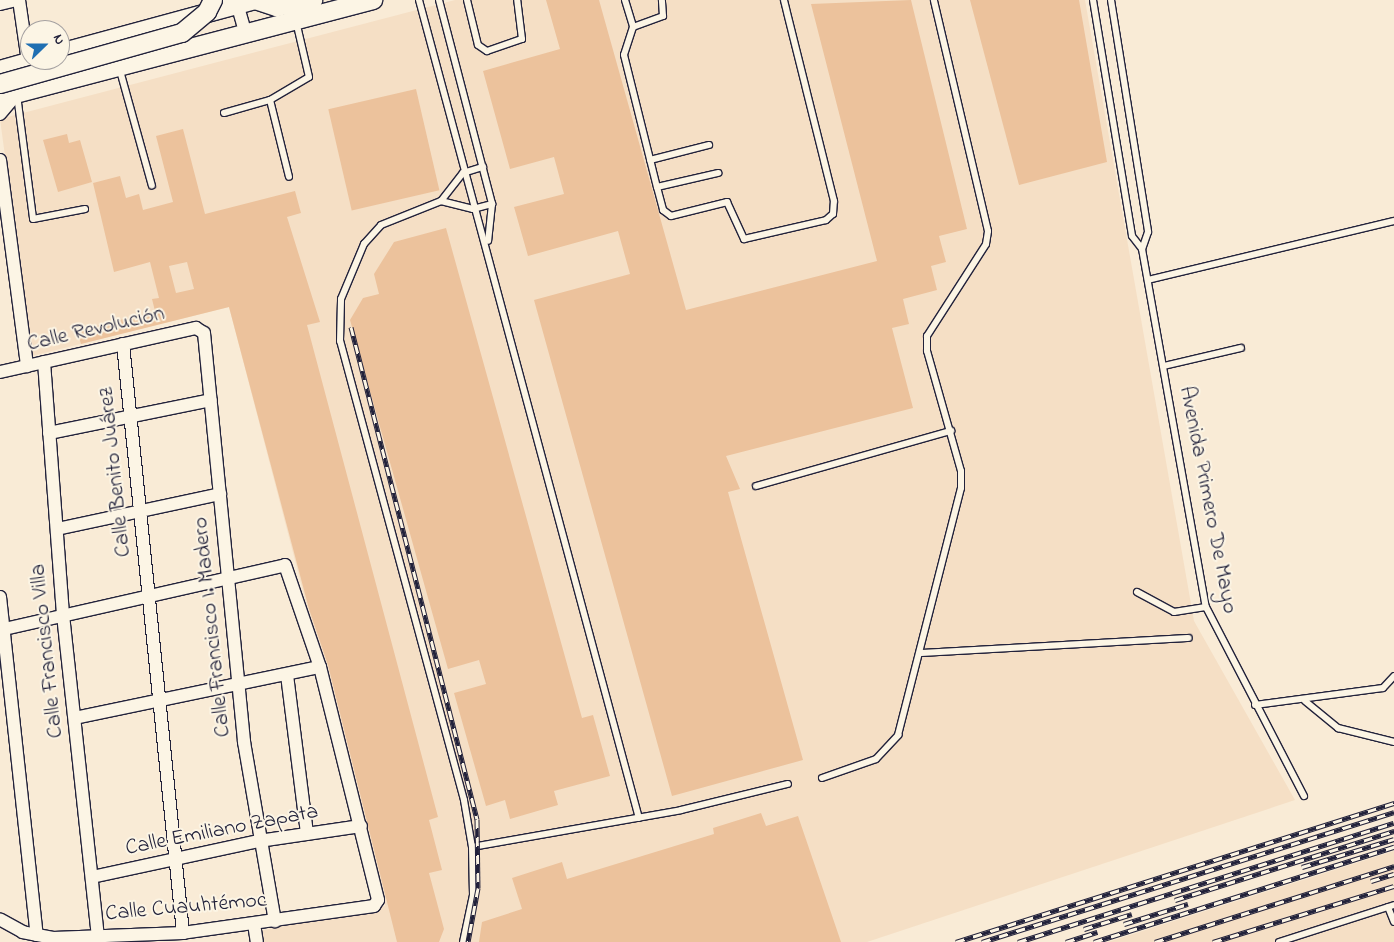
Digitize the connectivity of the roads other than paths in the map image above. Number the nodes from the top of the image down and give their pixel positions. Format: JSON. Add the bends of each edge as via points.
{"nodes":[{"id":1,"x":17,"y":0,"type":"edge"},
{"id":2,"x":255,"y":0,"type":"edge"},
{"id":3,"x":313,"y":0,"type":"edge"},
{"id":4,"x":373,"y":0,"type":"edge"},
{"id":5,"x":419,"y":0,"type":"edge"},
{"id":6,"x":439,"y":0,"type":"edge"},
{"id":7,"x":467,"y":0,"type":"edge"},
{"id":8,"x":517,"y":0,"type":"edge"},
{"id":9,"x":626,"y":0,"type":"edge"},
{"id":10,"x":662,"y":0,"type":"edge"},
{"id":11,"x":784,"y":0,"type":"edge"},
{"id":12,"x":934,"y":0,"type":"edge"},
{"id":13,"x":1093,"y":0,"type":"edge"},
{"id":14,"x":1111,"y":0,"type":"edge"},
{"id":15,"x":237,"y":2,"type":"edge"},
{"id":16,"x":0,"y":4,"type":"edge"},
{"id":17,"x":209,"y":7,"type":"edge"},
{"id":18,"x":22,"y":20,"type":"edge"},
{"id":19,"x":296,"y":20,"type":"junction"},
{"id":20,"x":633,"y":28,"type":"junction"},
{"id":21,"x":245,"y":32,"type":"junction"},
{"id":22,"x":215,"y":40,"type":"junction"},
{"id":23,"x":70,"y":50,"type":"edge"},
{"id":24,"x":20,"y":64,"type":"edge"},
{"id":25,"x":119,"y":66,"type":"junction"},
{"id":26,"x":0,"y":70,"type":"edge"},
{"id":27,"x":0,"y":84,"type":"edge"},
{"id":28,"x":17,"y":94,"type":"junction"},
{"id":29,"x":0,"y":98,"type":"edge"},
{"id":30,"x":270,"y":100,"type":"junction"},
{"id":31,"x":224,"y":112,"type":"dead end"},
{"id":32,"x":0,"y":114,"type":"edge"},
{"id":33,"x":709,"y":145,"type":"dead end"},
{"id":34,"x":0,"y":160,"type":"edge"},
{"id":35,"x":650,"y":160,"type":"junction"},
{"id":36,"x":483,"y":167,"type":"junction"},
{"id":37,"x":463,"y":173,"type":"junction"},
{"id":38,"x":718,"y":173,"type":"dead end"},
{"id":39,"x":289,"y":176,"type":"dead end"},
{"id":40,"x":152,"y":186,"type":"dead end"},
{"id":41,"x":657,"y":187,"type":"junction"},
{"id":42,"x":441,"y":201,"type":"junction"},
{"id":43,"x":492,"y":204,"type":"junction"},
{"id":44,"x":85,"y":209,"type":"dead end"},
{"id":45,"x":473,"y":209,"type":"junction"},
{"id":46,"x":1394,"y":221,"type":"edge"},
{"id":47,"x":488,"y":242,"type":"junction"},
{"id":48,"x":1142,"y":249,"type":"junction"},
{"id":49,"x":1148,"y":280,"type":"junction"},
{"id":50,"x":202,"y":329,"type":"joint"},
{"id":51,"x":123,"y":344,"type":"junction"},
{"id":52,"x":1241,"y":348,"type":"dead end"},
{"id":53,"x":44,"y":362,"type":"junction"},
{"id":54,"x":27,"y":366,"type":"junction"},
{"id":55,"x":1164,"y":366,"type":"junction"},
{"id":56,"x":0,"y":372,"type":"edge"},
{"id":57,"x":211,"y":400,"type":"junction"},
{"id":58,"x":130,"y":416,"type":"junction"},
{"id":59,"x":951,"y":431,"type":"junction"},
{"id":60,"x":49,"y":433,"type":"junction"},
{"id":61,"x":756,"y":486,"type":"dead end"},
{"id":62,"x":220,"y":494,"type":"junction"},
{"id":63,"x":140,"y":511,"type":"junction"},
{"id":64,"x":57,"y":529,"type":"junction"},
{"id":65,"x":228,"y":577,"type":"junction"},
{"id":66,"x":1137,"y":592,"type":"dead end"},
{"id":67,"x":148,"y":595,"type":"junction"},
{"id":68,"x":0,"y":597,"type":"edge"},
{"id":69,"x":1206,"y":607,"type":"junction"},
{"id":70,"x":64,"y":615,"type":"junction"},
{"id":71,"x":2,"y":630,"type":"edge"},
{"id":72,"x":1189,"y":638,"type":"dead end"},
{"id":73,"x":920,"y":653,"type":"junction"},
{"id":74,"x":320,"y":667,"type":"junction"},
{"id":75,"x":287,"y":675,"type":"junction"},
{"id":76,"x":1394,"y":676,"type":"edge"},
{"id":77,"x":238,"y":686,"type":"junction"},
{"id":78,"x":1306,"y":700,"type":"junction"},
{"id":79,"x":159,"y":701,"type":"junction"},
{"id":80,"x":1255,"y":705,"type":"junction"},
{"id":81,"x":75,"y":718,"type":"junction"},
{"id":82,"x":1394,"y":742,"type":"edge"},
{"id":83,"x":822,"y":778,"type":"dead end"},
{"id":84,"x":788,"y":784,"type":"dead end"},
{"id":85,"x":1304,"y":796,"type":"dead end"},
{"id":86,"x":639,"y":818,"type":"junction"},
{"id":87,"x":361,"y":826,"type":"junction"},
{"id":88,"x":307,"y":834,"type":"junction"},
{"id":89,"x":258,"y":841,"type":"junction"},
{"id":90,"x":472,"y":847,"type":"junction"},
{"id":91,"x":175,"y":859,"type":"junction"},
{"id":92,"x":92,"y":877,"type":"junction"},
{"id":93,"x":1391,"y":906,"type":"edge"},
{"id":94,"x":0,"y":919,"type":"edge"},
{"id":95,"x":275,"y":921,"type":"junction"},
{"id":96,"x":1394,"y":922,"type":"edge"},
{"id":97,"x":254,"y":924,"type":"junction"},
{"id":98,"x":182,"y":933,"type":"junction"},
{"id":99,"x":37,"y":935,"type":"junction"},
{"id":100,"x":98,"y":936,"type":"junction"},
{"id":101,"x":23,"y":937,"type":"edge"},
{"id":102,"x":256,"y":942,"type":"edge"},
{"id":103,"x":463,"y":942,"type":"edge"},
{"id":104,"x":1279,"y":942,"type":"edge"}],
"edges":[{"from":1,"to":16,"type":"street"},
{"from":1,"to":18,"type":"street"},
{"from":2,"to":3,"type":"main road","via":[[277,7]]},
{"from":2,"to":15,"type":"main road"},
{"from":4,"to":19,"type":"main road"},
{"from":5,"to":37,"type":"lane"},
{"from":6,"to":36,"type":"lane"},
{"from":7,"to":8,"type":"lane","via":[[478,45],[486,50],[522,39]]},
{"from":9,"to":20,"type":"lane"},
{"from":10,"to":20,"type":"lane","via":[[663,16]]},
{"from":11,"to":41,"type":"lane","via":[[834,201],[833,214],[826,220],[744,239],[727,202],[671,216],[663,210]]},
{"from":12,"to":59,"type":"lane","via":[[988,231],[986,244],[927,336],[927,351]]},
{"from":13,"to":48,"type":"lane","name":"Avenida Primero De Mayo","via":[[1132,236]]},
{"from":14,"to":48,"type":"lane","name":"Avenida Primero De Mayo","via":[[1148,232]]},
{"from":15,"to":17,"type":"main road"},
{"from":15,"to":21,"type":"street"},
{"from":17,"to":22,"type":"main road"},
{"from":17,"to":23,"type":"main road"},
{"from":17,"to":27,"type":"main road","bridge":true,"via":[[182,33]]},
{"from":19,"to":21,"type":"main road"},
{"from":19,"to":30,"type":"lane","via":[[309,77]]},
{"from":20,"to":35,"type":"lane","via":[[624,55]]},
{"from":21,"to":22,"type":"main road"},
{"from":22,"to":25,"type":"main road"},
{"from":24,"to":26,"type":"main road"},
{"from":25,"to":28,"type":"main road"},
{"from":25,"to":40,"type":"lane"},
{"from":28,"to":29,"type":"main road"},
{"from":28,"to":32,"type":"street"},
{"from":28,"to":44,"type":"lane","via":[[33,220]]},
{"from":30,"to":31,"type":"lane"},
{"from":30,"to":39,"type":"lane"},
{"from":33,"to":35,"type":"lane"},
{"from":34,"to":54,"type":"street"},
{"from":35,"to":41,"type":"lane"},
{"from":36,"to":37,"type":"lane"},
{"from":36,"to":43,"type":"lane"},
{"from":37,"to":42,"type":"lane"},
{"from":37,"to":45,"type":"lane"},
{"from":38,"to":41,"type":"lane"},
{"from":42,"to":45,"type":"lane"},
{"from":42,"to":90,"type":"lane","via":[[381,225],[364,244],[341,299],[340,341]]},
{"from":43,"to":45,"type":"lane"},
{"from":43,"to":47,"type":"lane"},
{"from":45,"to":47,"type":"lane"},
{"from":46,"to":49,"type":"lane"},
{"from":47,"to":86,"type":"lane"},
{"from":48,"to":49,"type":"lane","name":"Avenida Primero De Mayo"},
{"from":49,"to":55,"type":"lane","name":"Avenida Primero De Mayo"},
{"from":50,"to":51,"type":"street","name":"Calle Revolución"},
{"from":50,"to":57,"type":"street","name":"Calle Francisco I. Madero"},
{"from":51,"to":53,"type":"street","name":"Calle Revolución"},
{"from":51,"to":58,"type":"street","name":"Calle Benito Juárez"},
{"from":52,"to":55,"type":"lane"},
{"from":53,"to":54,"type":"street","name":"Calle Revolución"},
{"from":53,"to":60,"type":"street","name":"Calle Francisco Villa"},
{"from":54,"to":56,"type":"street","name":"Calle Revolución"},
{"from":55,"to":69,"type":"lane","name":"Avenida Primero De Mayo"},
{"from":57,"to":58,"type":"street"},
{"from":57,"to":62,"type":"street","name":"Calle Francisco I. Madero"},
{"from":58,"to":60,"type":"street"},
{"from":58,"to":63,"type":"street","name":"Calle Benito Juárez"},
{"from":59,"to":61,"type":"lane"},
{"from":59,"to":73,"type":"lane","via":[[961,488]]},
{"from":60,"to":64,"type":"street","name":"Calle Francisco Villa"},
{"from":62,"to":63,"type":"street"},
{"from":62,"to":65,"type":"street","name":"Calle Francisco I. Madero"},
{"from":63,"to":64,"type":"street"},
{"from":63,"to":67,"type":"street","name":"Calle Benito Juárez"},
{"from":64,"to":70,"type":"street","name":"Calle Francisco Villa"},
{"from":65,"to":67,"type":"street"},
{"from":65,"to":74,"type":"street","via":[[285,565]]},
{"from":65,"to":77,"type":"street","name":"Calle Francisco I. Madero"},
{"from":66,"to":69,"type":"lane","via":[[1174,612]]},
{"from":67,"to":70,"type":"street"},
{"from":67,"to":79,"type":"street"},
{"from":68,"to":71,"type":"street"},
{"from":69,"to":80,"type":"lane","name":"Avenida Primero De Mayo"},
{"from":70,"to":71,"type":"street"},
{"from":70,"to":81,"type":"street","name":"Calle Francisco Villa"},
{"from":71,"to":99,"type":"street"},
{"from":72,"to":73,"type":"lane"},
{"from":73,"to":83,"type":"lane","via":[[898,736],[889,748],[876,759]]},
{"from":74,"to":75,"type":"street"},
{"from":74,"to":87,"type":"street"},
{"from":75,"to":77,"type":"street"},
{"from":75,"to":88,"type":"street"},
{"from":76,"to":78,"type":"lane","via":[[1383,688]]},
{"from":77,"to":79,"type":"street"},
{"from":77,"to":89,"type":"street","name":"Calle Francisco I. Madero"},
{"from":78,"to":80,"type":"lane"},
{"from":78,"to":82,"type":"lane","via":[[1338,728]]},
{"from":79,"to":81,"type":"street"},
{"from":79,"to":91,"type":"street"},
{"from":80,"to":85,"type":"lane","name":"Avenida Primero De Mayo"},
{"from":81,"to":92,"type":"street","name":"Calle Francisco Villa"},
{"from":84,"to":86,"type":"lane"},
{"from":86,"to":90,"type":"lane"},
{"from":87,"to":88,"type":"street","name":"Calle Emiliano Zapata"},
{"from":87,"to":95,"type":"street","name":"Calle Cuauhtémoc","via":[[378,904]]},
{"from":88,"to":89,"type":"street","name":"Calle Emiliano Zapata"},
{"from":89,"to":91,"type":"street","name":"Calle Emiliano Zapata"},
{"from":89,"to":95,"type":"street","name":"Calle Francisco I. Madero"},
{"from":90,"to":103,"type":"lane","via":[[473,895]]},
{"from":91,"to":92,"type":"street","name":"Calle Emiliano Zapata"},
{"from":91,"to":98,"type":"street"},
{"from":92,"to":100,"type":"street","name":"Calle Francisco Villa"},
{"from":93,"to":96,"type":"lane"},
{"from":93,"to":104,"type":"lane"},
{"from":94,"to":101,"type":"street","name":"Calle Cuauhtémoc"},
{"from":95,"to":97,"type":"street","name":"Calle Cuauhtémoc"},
{"from":97,"to":98,"type":"street","name":"Calle Cuauhtémoc"},
{"from":97,"to":102,"type":"street"},
{"from":98,"to":100,"type":"street","name":"Calle Cuauhtémoc"},
{"from":99,"to":100,"type":"street","name":"Calle Cuauhtémoc"},
{"from":99,"to":101,"type":"street","name":"Calle Cuauhtémoc"}]}
